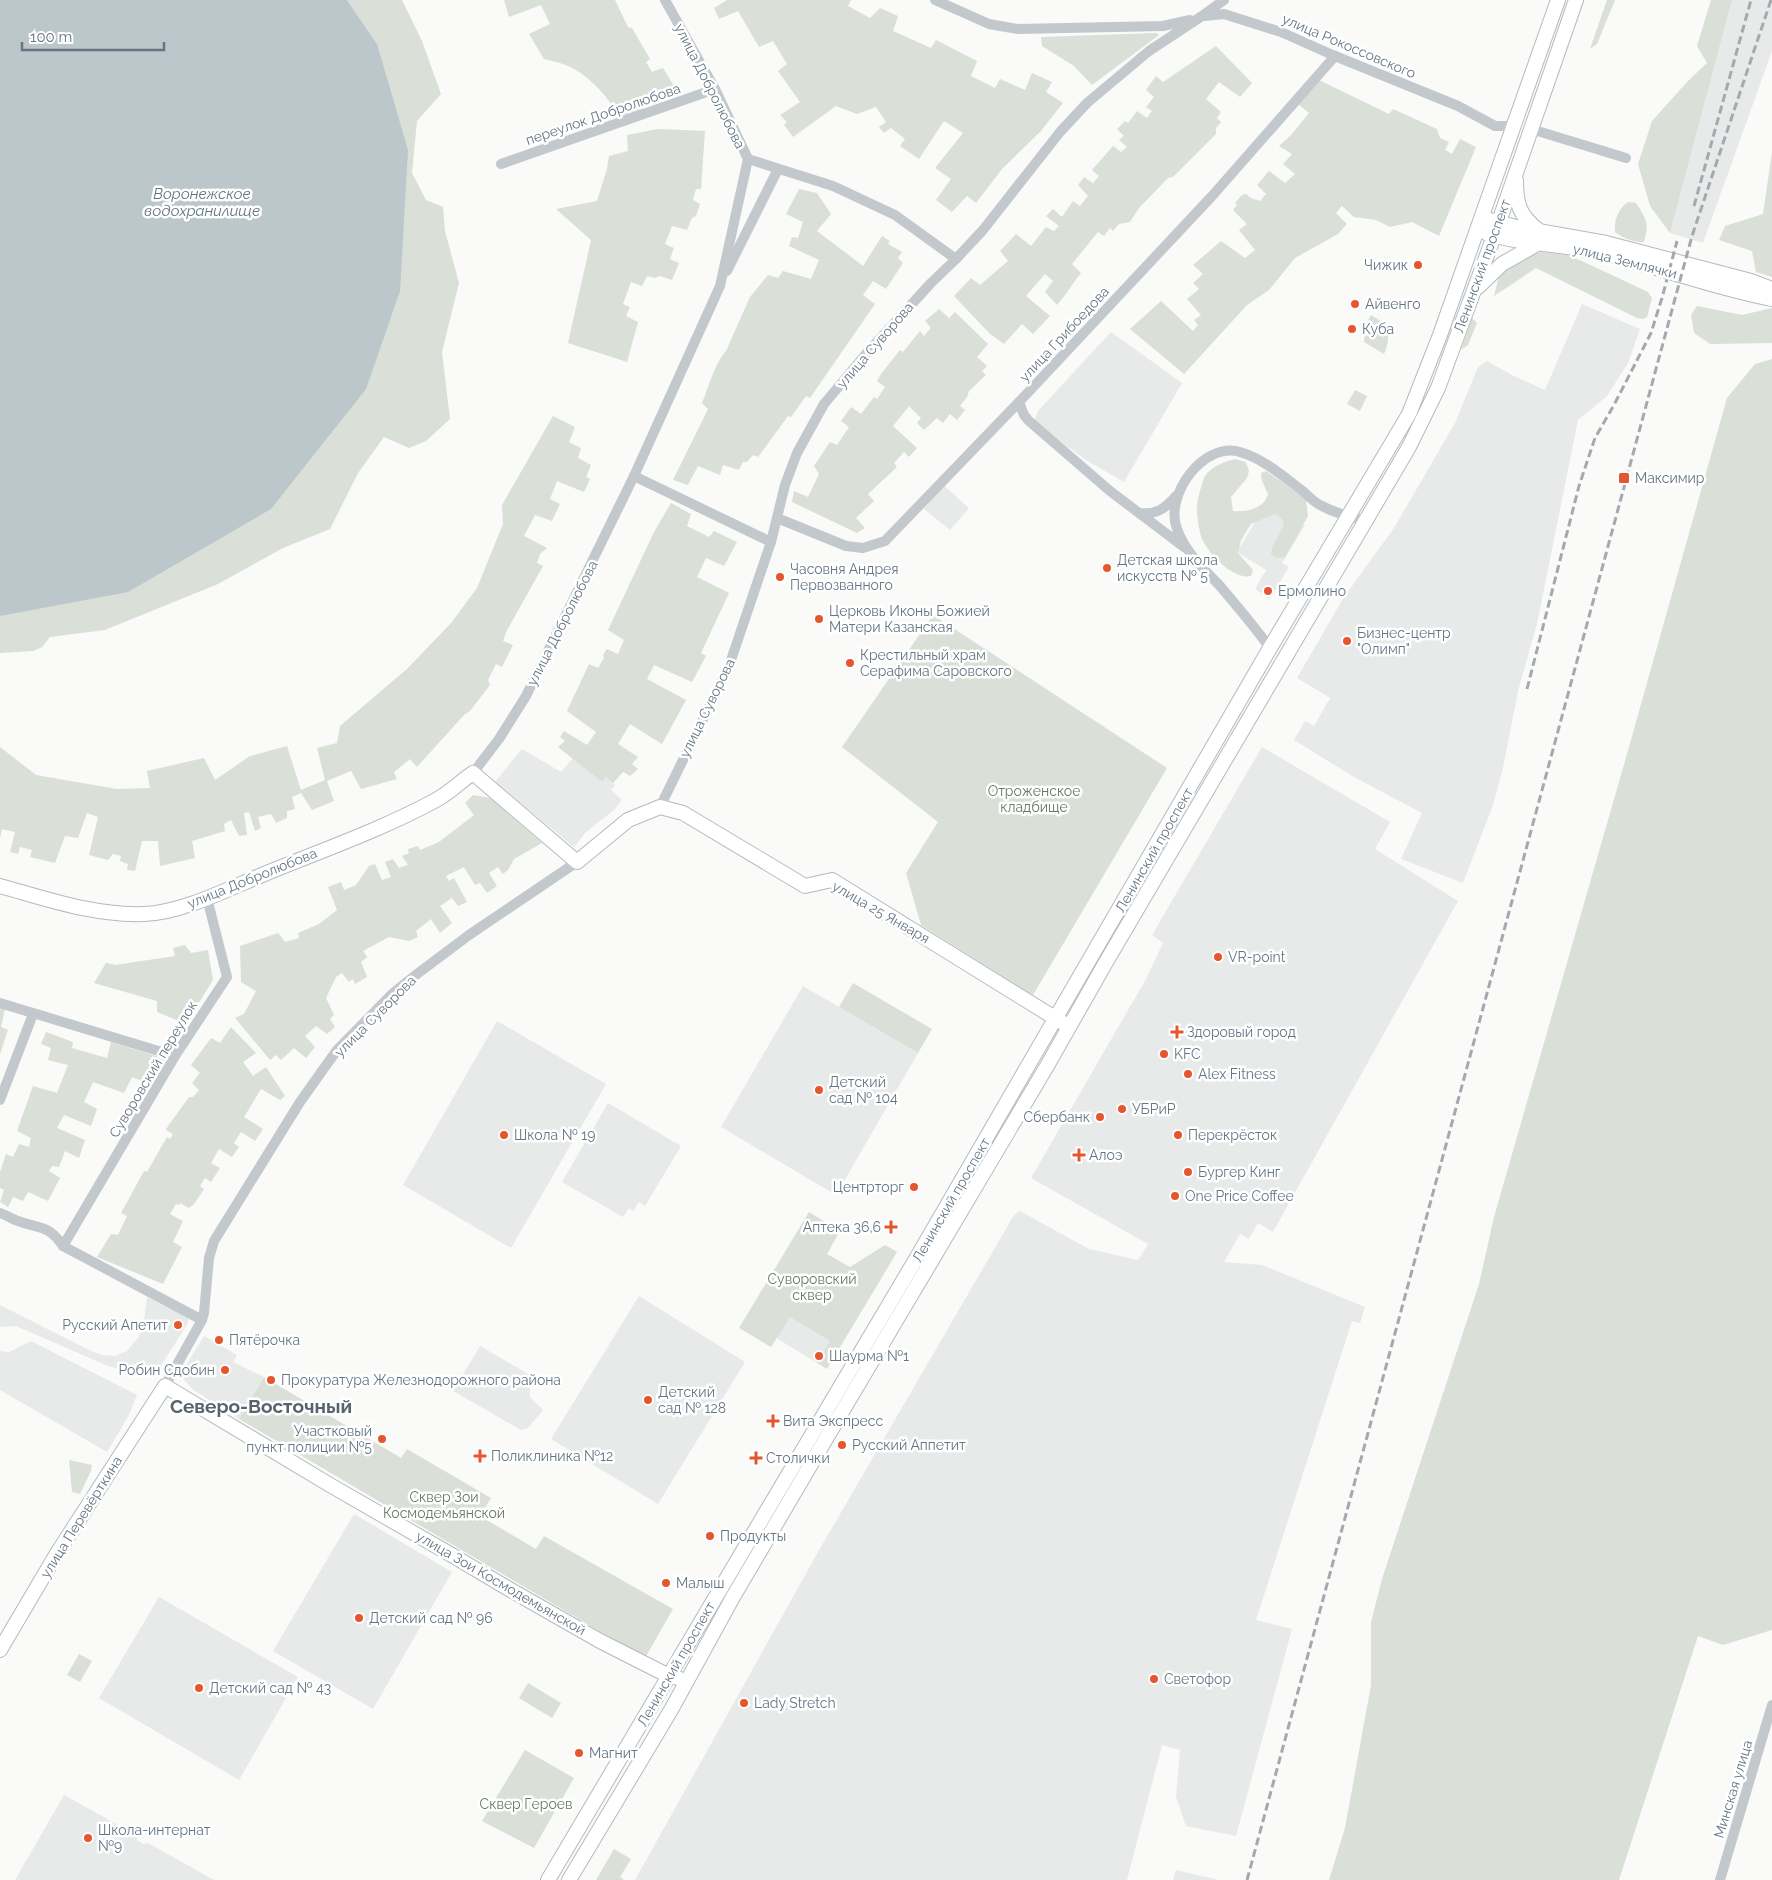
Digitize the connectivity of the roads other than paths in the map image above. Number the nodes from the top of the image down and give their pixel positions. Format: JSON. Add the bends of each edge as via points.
{"nodes":[{"id":1,"x":665,"y":0,"type":"edge"},
{"id":2,"x":935,"y":0,"type":"edge"},
{"id":3,"x":1224,"y":0,"type":"edge"},
{"id":4,"x":1558,"y":0,"type":"edge"},
{"id":5,"x":1576,"y":0,"type":"edge"},
{"id":6,"x":1202,"y":16,"type":"junction"},
{"id":7,"x":1335,"y":56,"type":"junction"},
{"id":8,"x":715,"y":89,"type":"junction"},
{"id":9,"x":1514,"y":126,"type":"junction"},
{"id":10,"x":1530,"y":129,"type":"junction"},
{"id":11,"x":748,"y":158,"type":"junction"},
{"id":12,"x":1626,"y":158,"type":"dead end"},
{"id":13,"x":501,"y":164,"type":"dead end"},
{"id":14,"x":1517,"y":168,"type":"junction"},
{"id":15,"x":778,"y":169,"type":"junction"},
{"id":16,"x":1479,"y":224,"type":"junction"},
{"id":17,"x":1496,"y":229,"type":"junction"},
{"id":18,"x":1539,"y":237,"type":"junction"},
{"id":19,"x":956,"y":259,"type":"junction"},
{"id":20,"x":720,"y":286,"type":"junction"},
{"id":21,"x":1772,"y":289,"type":"edge"},
{"id":22,"x":1471,"y":299,"type":"junction"},
{"id":23,"x":1772,"y":299,"type":"edge"},
{"id":24,"x":1019,"y":402,"type":"junction"},
{"id":25,"x":634,"y":476,"type":"junction"},
{"id":26,"x":1178,"y":494,"type":"junction"},
{"id":27,"x":1139,"y":513,"type":"junction"},
{"id":28,"x":1347,"y":516,"type":"junction"},
{"id":29,"x":778,"y":518,"type":"junction"},
{"id":30,"x":1365,"y":520,"type":"junction"},
{"id":31,"x":771,"y":542,"type":"junction"},
{"id":32,"x":1186,"y":549,"type":"junction"},
{"id":33,"x":1270,"y":648,"type":"junction"},
{"id":34,"x":1268,"y":686,"type":"junction"},
{"id":35,"x":473,"y":772,"type":"junction"},
{"id":36,"x":660,"y":807,"type":"junction"},
{"id":37,"x":577,"y":862,"type":"junction"},
{"id":38,"x":0,"y":886,"type":"edge"},
{"id":39,"x":207,"y":898,"type":"junction"},
{"id":40,"x":0,"y":1003,"type":"edge"},
{"id":41,"x":33,"y":1014,"type":"junction"},
{"id":42,"x":1056,"y":1018,"type":"junction"},
{"id":43,"x":1070,"y":1027,"type":"junction"},
{"id":44,"x":175,"y":1056,"type":"junction"},
{"id":45,"x":0,"y":1100,"type":"edge"},
{"id":46,"x":0,"y":1212,"type":"edge"},
{"id":47,"x":63,"y":1246,"type":"junction"},
{"id":48,"x":202,"y":1320,"type":"junction"},
{"id":49,"x":165,"y":1386,"type":"junction"},
{"id":50,"x":0,"y":1650,"type":"edge"},
{"id":51,"x":669,"y":1676,"type":"junction"},
{"id":52,"x":686,"y":1680,"type":"junction"},
{"id":53,"x":1772,"y":1705,"type":"edge"},
{"id":54,"x":548,"y":1880,"type":"edge"},
{"id":55,"x":569,"y":1880,"type":"edge"},
{"id":56,"x":1720,"y":1880,"type":"edge"}],
"edges":[{"from":1,"to":8,"type":"street","name":"улица Добролюбова"},
{"from":2,"to":6,"type":"street","name":"улица Рокоссовского","via":[[989,24],[1018,29],[1163,26]]},
{"from":3,"to":6,"type":"street","name":"улица Суворова"},
{"from":4,"to":9,"type":"main road","name":"Ленинский проспект"},
{"from":5,"to":10,"type":"main road","name":"Ленинский проспект"},
{"from":6,"to":7,"type":"street","name":"улица Рокоссовского","via":[[1224,14],[1241,18]]},
{"from":6,"to":19,"type":"street","name":"улица Суворова","via":[[1149,51],[1087,104],[1060,132],[983,230]]},
{"from":7,"to":9,"type":"street","name":"улица Рокоссовского","via":[[1458,106],[1495,126]]},
{"from":7,"to":24,"type":"street","name":"улица Грибоедова","via":[[1213,195]]},
{"from":8,"to":11,"type":"street","name":"улица Добролюбова"},
{"from":8,"to":13,"type":"street","name":"переулок Добролюбова"},
{"from":9,"to":16,"type":"main road","name":"Ленинский проспект"},
{"from":10,"to":12,"type":"street"},
{"from":10,"to":14,"type":"main road","name":"Ленинский проспект"},
{"from":11,"to":15,"type":"street"},
{"from":11,"to":20,"type":"street","name":"улица Добролюбова"},
{"from":14,"to":17,"type":"main road","name":"Ленинский проспект"},
{"from":14,"to":18,"type":"main road","via":[[1516,195],[1520,210]]},
{"from":15,"to":19,"type":"street","via":[[833,186],[895,215]]},
{"from":15,"to":20,"type":"street"},
{"from":16,"to":17,"type":"main road","name":"улица Землячки"},
{"from":16,"to":28,"type":"main road","name":"Ленинский проспект","via":[[1409,414]]},
{"from":17,"to":18,"type":"main road","name":"улица Землячки"},
{"from":17,"to":22,"type":"main road","name":"Ленинский проспект"},
{"from":18,"to":21,"type":"main road","name":"улица Землячки","via":[[1594,240]]},
{"from":18,"to":22,"type":"main road","via":[[1480,284]]},
{"from":18,"to":23,"type":"main road","name":"улица Землячки"},
{"from":19,"to":29,"type":"street","name":"улица Суворова","via":[[866,354],[824,404],[785,485]]},
{"from":20,"to":25,"type":"street","name":"улица Добролюбова"},
{"from":22,"to":30,"type":"main road","name":"Ленинский проспект","via":[[1424,418]]},
{"from":24,"to":27,"type":"street","via":[[1029,422]]},
{"from":24,"to":29,"type":"street","name":"улица Грибоедова","via":[[885,541],[863,548],[846,546]]},
{"from":25,"to":31,"type":"street"},
{"from":25,"to":35,"type":"street","name":"улица Добролюбова","via":[[526,696]]},
{"from":26,"to":27,"type":"street","via":[[1157,512]]},
{"from":26,"to":28,"type":"street","via":[[1196,467],[1207,458],[1234,450],[1266,464],[1321,506]]},
{"from":26,"to":32,"type":"street","via":[[1174,518]]},
{"from":27,"to":32,"type":"street"},
{"from":28,"to":30,"type":"street"},
{"from":28,"to":33,"type":"main road","name":"Ленинский проспект"},
{"from":29,"to":31,"type":"street","name":"улица Суворова"},
{"from":30,"to":34,"type":"main road","name":"Ленинский проспект"},
{"from":31,"to":36,"type":"street","name":"улица Суворова","via":[[729,666]]},
{"from":32,"to":33,"type":"street"},
{"from":33,"to":34,"type":"main road","via":[[1279,655],[1268,675]]},
{"from":33,"to":42,"type":"main road","name":"Ленинский проспект"},
{"from":34,"to":43,"type":"main road","name":"Ленинский проспект"},
{"from":35,"to":37,"type":"main road"},
{"from":35,"to":39,"type":"main road","name":"улица Добролюбова","via":[[438,799]]},
{"from":36,"to":37,"type":"main road","name":"улица Суворова","via":[[628,820]]},
{"from":36,"to":42,"type":"main road","name":"улица 25 Января","via":[[683,813],[804,886],[832,880]]},
{"from":37,"to":48,"type":"street","name":"улица Суворова","via":[[417,974],[392,994],[337,1050],[300,1102],[214,1241]]},
{"from":38,"to":39,"type":"main road","name":"улица Добролюбова","via":[[97,912],[122,915],[171,910]]},
{"from":39,"to":44,"type":"street","name":"Суворовский переулок","via":[[226,977]]},
{"from":40,"to":41,"type":"street"},
{"from":41,"to":44,"type":"street"},
{"from":41,"to":45,"type":"street"},
{"from":42,"to":43,"type":"main road","name":"улица 25 Января"},
{"from":42,"to":51,"type":"main road","name":"Ленинский проспект"},
{"from":43,"to":52,"type":"main road","name":"Ленинский проспект"},
{"from":44,"to":47,"type":"street","name":"Суворовский переулок"},
{"from":46,"to":47,"type":"street","via":[[20,1222],[41,1227]]},
{"from":47,"to":48,"type":"street"},
{"from":48,"to":49,"type":"street","name":"улица Суворова"},
{"from":49,"to":50,"type":"main road","name":"улица Перевёрткина","via":[[56,1555]]},
{"from":49,"to":51,"type":"main road","name":"улица Зои Космодемьянской","via":[[509,1589]]},
{"from":51,"to":52,"type":"main road","name":"улица Зои Космодемьянской"},
{"from":51,"to":54,"type":"main road","name":"Ленинский проспект"},
{"from":52,"to":55,"type":"main road","name":"Ленинский проспект"},
{"from":53,"to":56,"type":"street","name":"Минская улица"}]}
